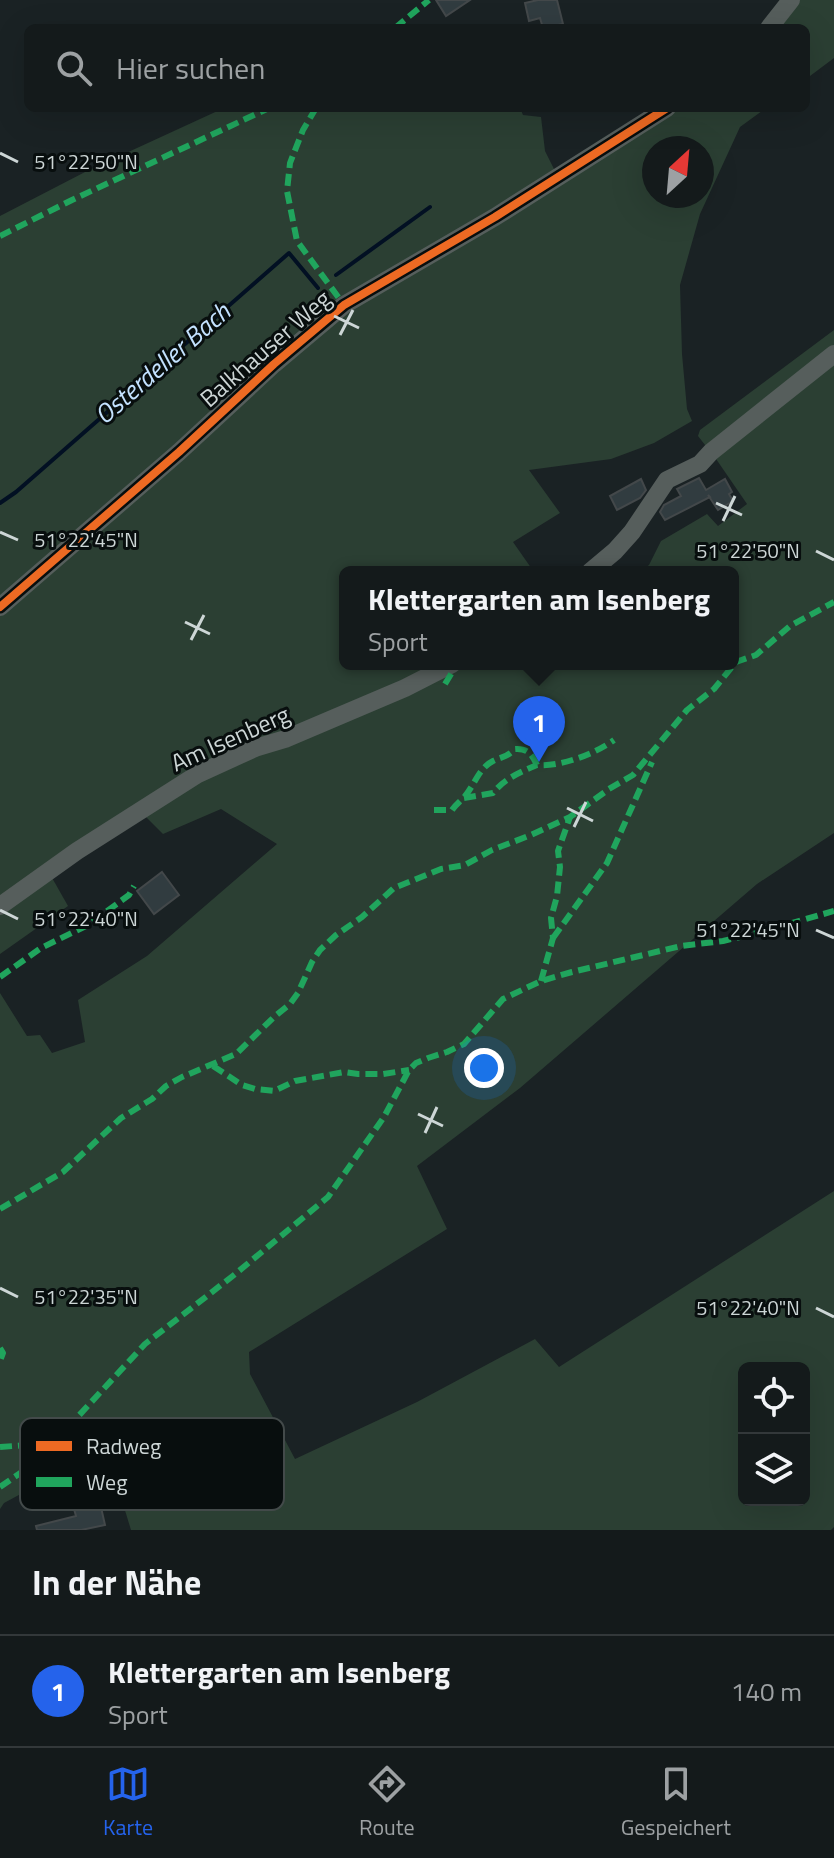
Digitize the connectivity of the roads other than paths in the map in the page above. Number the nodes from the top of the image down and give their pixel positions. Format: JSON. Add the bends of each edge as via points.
{"nodes":[{"id":1,"x":791,"y":0,"type":"edge"},
{"id":2,"x":772,"y":24,"type":"edge"},
{"id":3,"x":661,"y":112,"type":"edge"},
{"id":4,"x":834,"y":354,"type":"edge"},
{"id":5,"x":597,"y":566,"type":"edge"},
{"id":6,"x":0,"y":607,"type":"edge"},
{"id":7,"x":440,"y":670,"type":"edge"},
{"id":8,"x":0,"y":906,"type":"edge"}],
"edges":[{"from":1,"to":2,"type":"street"},
{"from":3,"to":6,"type":"street","name":"Balkhauser Weg","via":[[344,305]]},
{"from":4,"to":5,"type":"street","via":[[700,464],[667,480],[632,532]]},
{"from":7,"to":8,"type":"street","name":"Am Isenberg","via":[[198,774]]}]}
